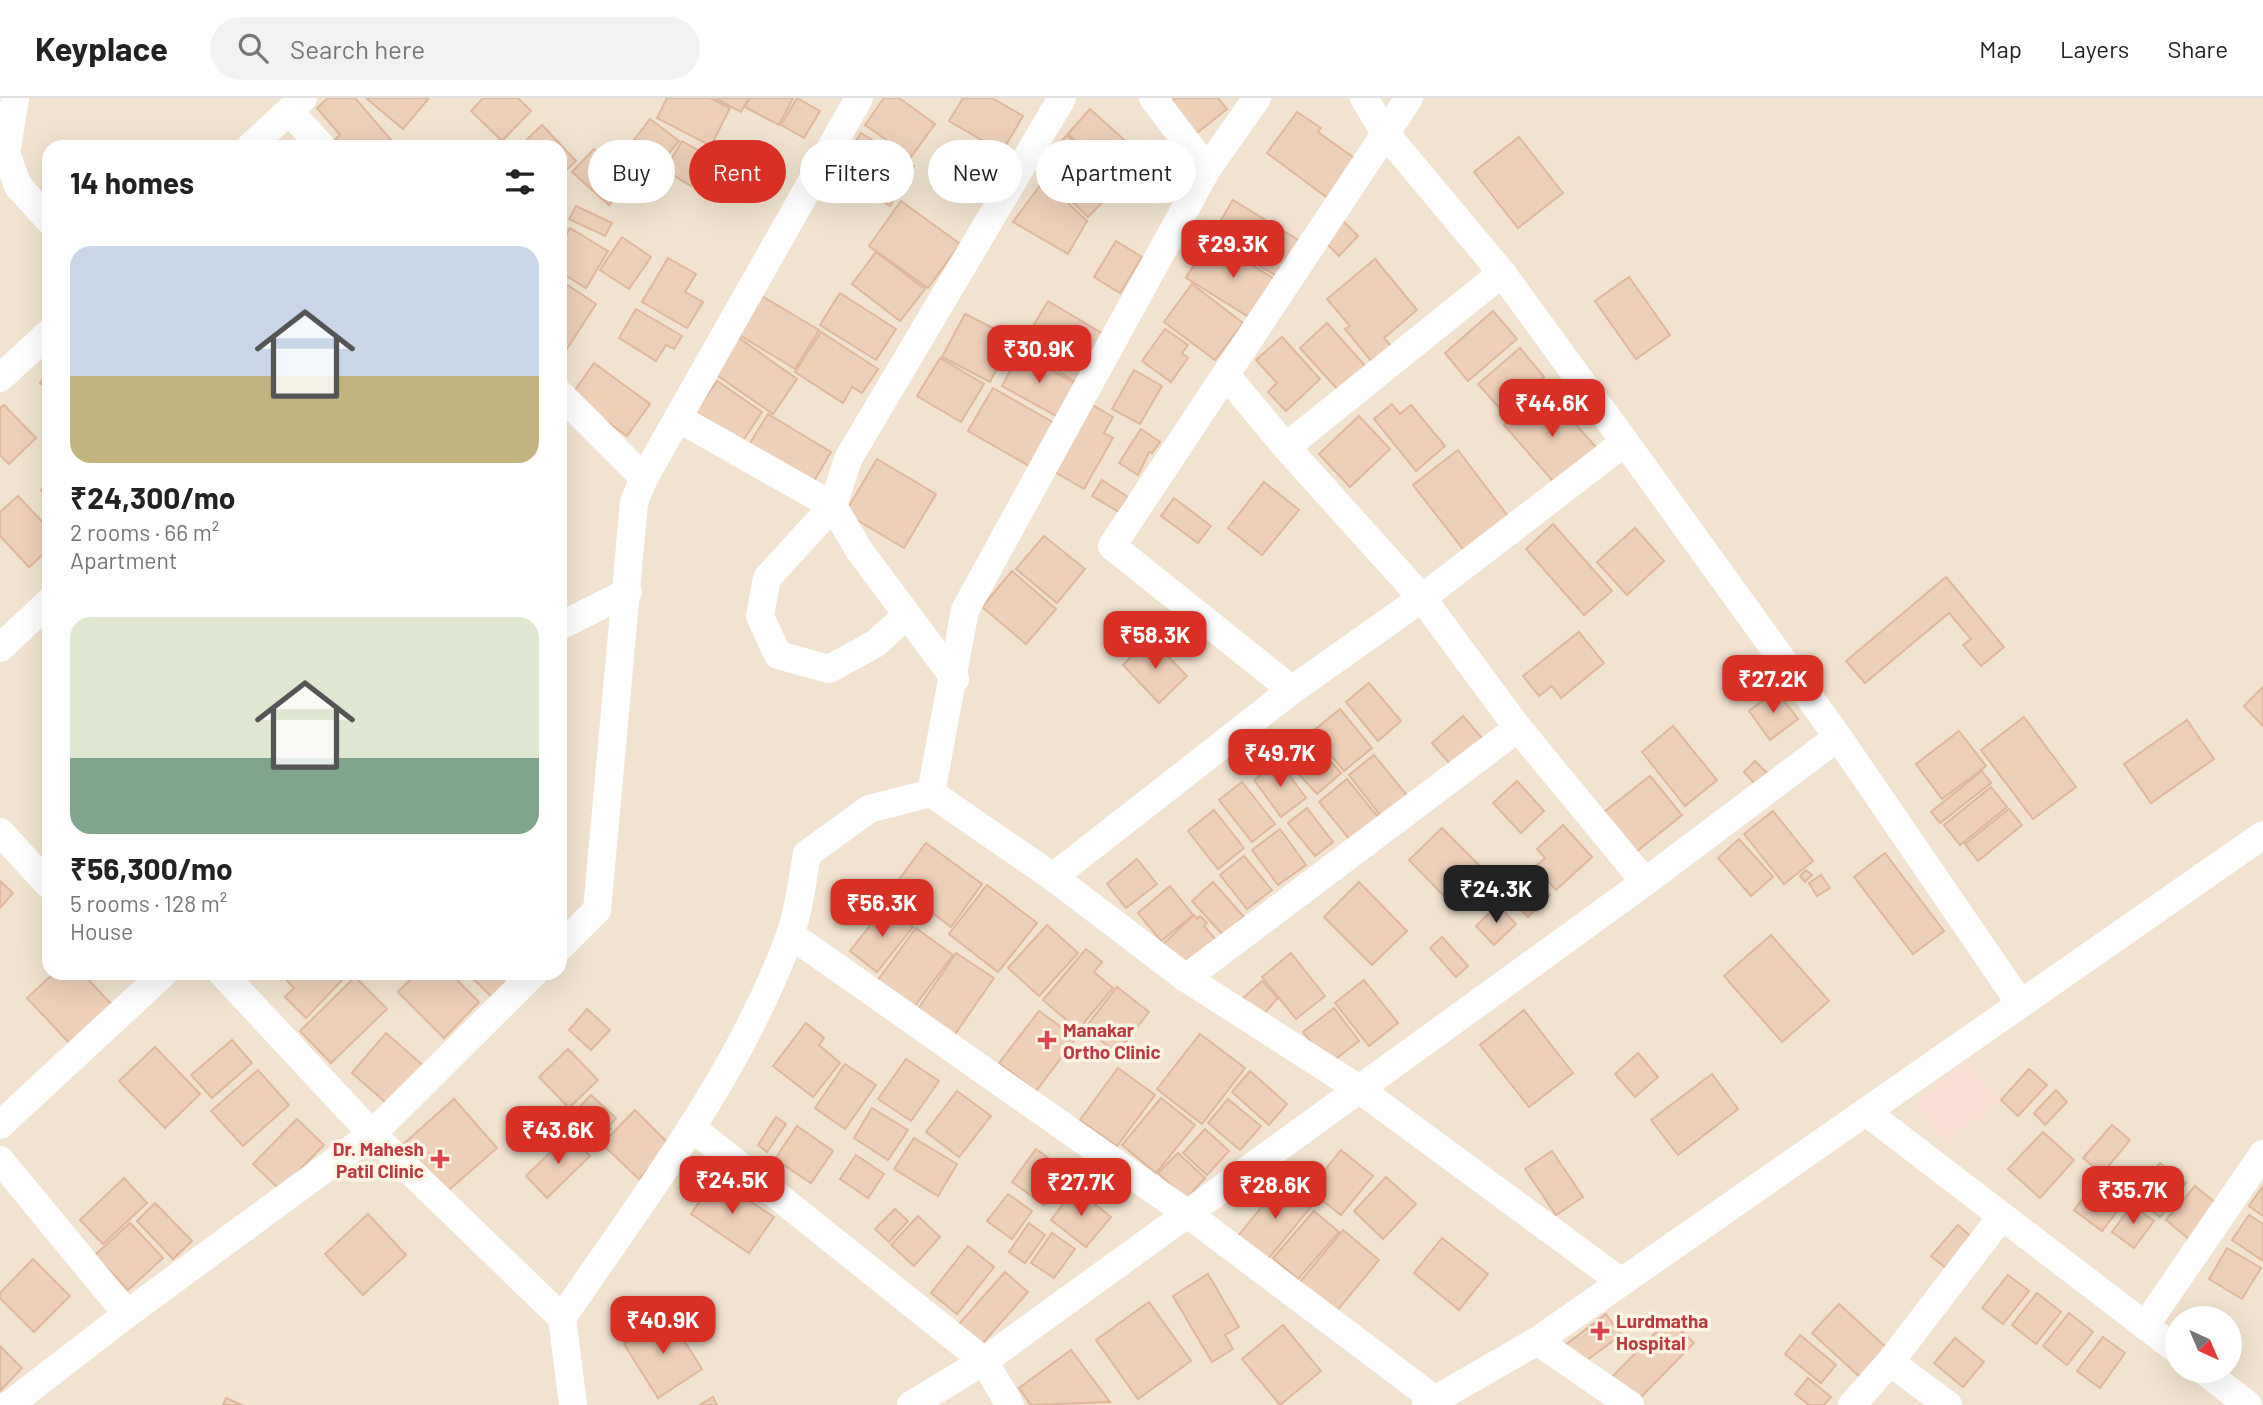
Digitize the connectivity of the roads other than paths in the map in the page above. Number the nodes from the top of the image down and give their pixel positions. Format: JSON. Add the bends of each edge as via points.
{"nodes":[{"id":1,"x":15,"y":98,"type":"edge"},
{"id":2,"x":859,"y":98,"type":"edge"},
{"id":3,"x":1062,"y":98,"type":"edge"},
{"id":4,"x":1153,"y":98,"type":"edge"},
{"id":5,"x":1257,"y":98,"type":"edge"},
{"id":6,"x":1364,"y":98,"type":"edge"},
{"id":7,"x":1409,"y":98,"type":"edge"},
{"id":8,"x":296,"y":105,"type":"edge"},
{"id":9,"x":1385,"y":133,"type":"junction"},
{"id":10,"x":258,"y":140,"type":"edge"},
{"id":11,"x":318,"y":140,"type":"edge"},
{"id":12,"x":1207,"y":169,"type":"junction"},
{"id":13,"x":42,"y":212,"type":"edge"},
{"id":14,"x":1502,"y":273,"type":"junction"},
{"id":15,"x":42,"y":339,"type":"edge"},
{"id":16,"x":1226,"y":375,"type":"junction"},
{"id":17,"x":0,"y":378,"type":"edge"},
{"id":18,"x":567,"y":401,"type":"edge"},
{"id":19,"x":678,"y":418,"type":"junction"},
{"id":20,"x":1625,"y":442,"type":"junction"},
{"id":21,"x":1286,"y":447,"type":"junction"},
{"id":22,"x":644,"y":478,"type":"junction"},
{"id":23,"x":833,"y":506,"type":"junction"},
{"id":24,"x":628,"y":592,"type":"junction"},
{"id":25,"x":1422,"y":598,"type":"junction"},
{"id":26,"x":42,"y":608,"type":"edge"},
{"id":27,"x":907,"y":615,"type":"junction"},
{"id":28,"x":567,"y":622,"type":"edge"},
{"id":29,"x":0,"y":648,"type":"edge"},
{"id":30,"x":955,"y":679,"type":"junction"},
{"id":31,"x":1292,"y":690,"type":"junction"},
{"id":32,"x":1518,"y":728,"type":"junction"},
{"id":33,"x":1838,"y":737,"type":"junction"},
{"id":34,"x":931,"y":793,"type":"junction"},
{"id":35,"x":0,"y":832,"type":"edge"},
{"id":36,"x":2263,"y":835,"type":"edge"},
{"id":37,"x":42,"y":877,"type":"edge"},
{"id":38,"x":1053,"y":877,"type":"junction"},
{"id":39,"x":1645,"y":882,"type":"junction"},
{"id":40,"x":791,"y":935,"type":"junction"},
{"id":41,"x":567,"y":940,"type":"edge"},
{"id":42,"x":1186,"y":978,"type":"junction"},
{"id":43,"x":145,"y":980,"type":"edge"},
{"id":44,"x":229,"y":980,"type":"edge"},
{"id":45,"x":527,"y":980,"type":"edge"},
{"id":46,"x":2020,"y":1003,"type":"junction"},
{"id":47,"x":1359,"y":1089,"type":"junction"},
{"id":48,"x":1866,"y":1112,"type":"junction"},
{"id":49,"x":0,"y":1125,"type":"edge"},
{"id":50,"x":691,"y":1127,"type":"junction"},
{"id":51,"x":372,"y":1134,"type":"junction"},
{"id":52,"x":2263,"y":1154,"type":"edge"},
{"id":53,"x":0,"y":1160,"type":"edge"},
{"id":54,"x":1188,"y":1214,"type":"junction"},
{"id":55,"x":2002,"y":1216,"type":"junction"},
{"id":56,"x":1620,"y":1281,"type":"junction"},
{"id":57,"x":127,"y":1314,"type":"junction"},
{"id":58,"x":562,"y":1318,"type":"junction"},
{"id":59,"x":2146,"y":1326,"type":"junction"},
{"id":60,"x":1537,"y":1341,"type":"junction"},
{"id":61,"x":2165,"y":1341,"type":"edge"},
{"id":62,"x":984,"y":1362,"type":"junction"},
{"id":63,"x":1890,"y":1362,"type":"junction"},
{"id":64,"x":2220,"y":1383,"type":"edge"},
{"id":65,"x":2263,"y":1396,"type":"edge"},
{"id":66,"x":1431,"y":1402,"type":"edge"},
{"id":67,"x":9,"y":1405,"type":"edge"},
{"id":68,"x":573,"y":1405,"type":"edge"},
{"id":69,"x":911,"y":1405,"type":"edge"},
{"id":70,"x":1010,"y":1405,"type":"edge"},
{"id":71,"x":1630,"y":1405,"type":"edge"},
{"id":72,"x":1852,"y":1405,"type":"edge"},
{"id":73,"x":1948,"y":1405,"type":"edge"},
{"id":74,"x":2248,"y":1405,"type":"edge"},
{"id":75,"x":2257,"y":1405,"type":"edge"}],
"edges":[{"from":1,"to":13,"type":"street","via":[[6,153],[18,186]]},
{"from":2,"to":19,"type":"street"},
{"from":3,"to":23,"type":"street","via":[[848,459]]},
{"from":4,"to":12,"type":"street"},
{"from":5,"to":12,"type":"street"},
{"from":6,"to":9,"type":"street"},
{"from":7,"to":9,"type":"street"},
{"from":8,"to":10,"type":"street"},
{"from":8,"to":11,"type":"street"},
{"from":9,"to":14,"type":"street"},
{"from":9,"to":16,"type":"street"},
{"from":12,"to":30,"type":"street","via":[[965,610]]},
{"from":14,"to":20,"type":"street"},
{"from":14,"to":21,"type":"street"},
{"from":15,"to":17,"type":"street"},
{"from":16,"to":21,"type":"street"},
{"from":16,"to":31,"type":"street","via":[[1112,546]]},
{"from":18,"to":22,"type":"street"},
{"from":19,"to":22,"type":"street"},
{"from":19,"to":23,"type":"street"},
{"from":20,"to":25,"type":"street"},
{"from":20,"to":33,"type":"street"},
{"from":21,"to":25,"type":"street"},
{"from":22,"to":24,"type":"street","via":[[634,502]]},
{"from":23,"to":27,"type":"street","via":[[859,551]]},
{"from":23,"to":27,"type":"street","via":[[767,578],[760,616],[778,655],[829,669],[875,644]]},
{"from":24,"to":28,"type":"street"},
{"from":24,"to":41,"type":"street","via":[[597,910]]},
{"from":25,"to":31,"type":"street"},
{"from":25,"to":32,"type":"street"},
{"from":26,"to":29,"type":"street"},
{"from":27,"to":30,"type":"street"},
{"from":30,"to":34,"type":"street"},
{"from":31,"to":38,"type":"street"},
{"from":32,"to":39,"type":"street"},
{"from":32,"to":42,"type":"street"},
{"from":33,"to":39,"type":"street"},
{"from":33,"to":46,"type":"street"},
{"from":34,"to":38,"type":"street"},
{"from":34,"to":40,"type":"street","via":[[869,809],[807,854]]},
{"from":35,"to":37,"type":"street"},
{"from":36,"to":46,"type":"street"},
{"from":38,"to":42,"type":"street"},
{"from":39,"to":47,"type":"street"},
{"from":40,"to":50,"type":"street","via":[[762,1006]]},
{"from":40,"to":54,"type":"street"},
{"from":42,"to":47,"type":"street"},
{"from":43,"to":49,"type":"street"},
{"from":44,"to":51,"type":"street"},
{"from":45,"to":51,"type":"street"},
{"from":46,"to":48,"type":"street"},
{"from":47,"to":54,"type":"street"},
{"from":47,"to":56,"type":"street"},
{"from":48,"to":55,"type":"street"},
{"from":48,"to":56,"type":"street"},
{"from":50,"to":58,"type":"street"},
{"from":50,"to":62,"type":"street"},
{"from":51,"to":57,"type":"street"},
{"from":51,"to":58,"type":"street"},
{"from":52,"to":59,"type":"street"},
{"from":53,"to":57,"type":"street"},
{"from":54,"to":62,"type":"street"},
{"from":54,"to":66,"type":"street"},
{"from":55,"to":59,"type":"street"},
{"from":55,"to":63,"type":"street"},
{"from":56,"to":60,"type":"street"},
{"from":57,"to":67,"type":"street"},
{"from":58,"to":68,"type":"street"},
{"from":59,"to":61,"type":"street"},
{"from":60,"to":66,"type":"street"},
{"from":60,"to":71,"type":"street"},
{"from":62,"to":69,"type":"street"},
{"from":62,"to":70,"type":"street"},
{"from":63,"to":72,"type":"street"},
{"from":63,"to":73,"type":"street"},
{"from":64,"to":74,"type":"street"},
{"from":65,"to":75,"type":"street"}]}
